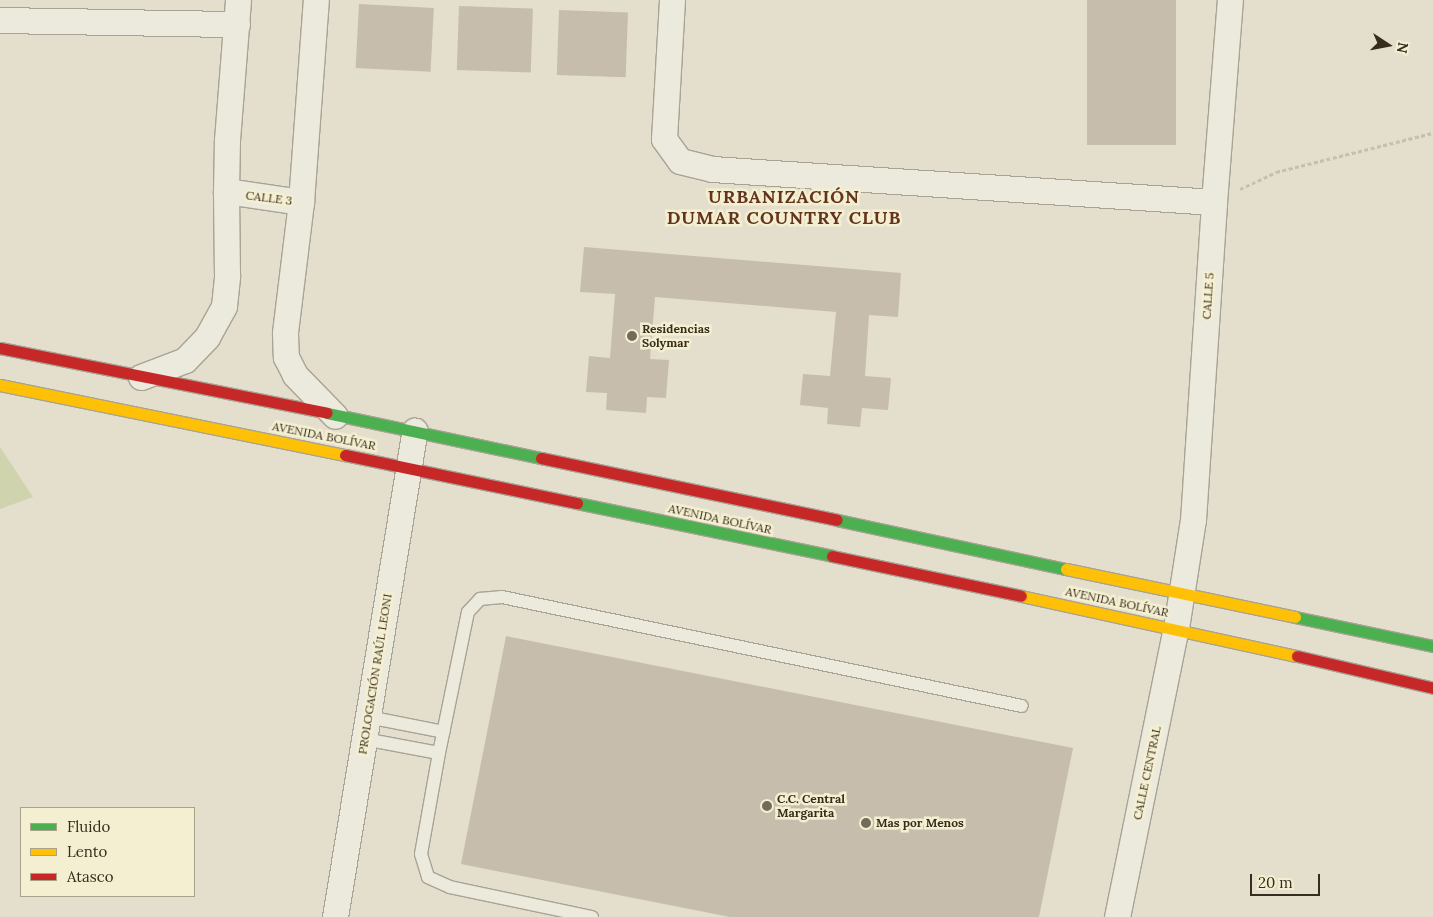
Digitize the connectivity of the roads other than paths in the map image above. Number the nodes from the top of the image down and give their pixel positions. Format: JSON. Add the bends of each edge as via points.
{"nodes":[{"id":1,"x":316,"y":0,"type":"edge"},
{"id":2,"x":672,"y":0,"type":"edge"},
{"id":3,"x":1230,"y":0,"type":"edge"},
{"id":4,"x":238,"y":12,"type":"edge"},
{"id":5,"x":0,"y":20,"type":"edge"},
{"id":6,"x":226,"y":191,"type":"junction"},
{"id":7,"x":301,"y":202,"type":"junction"},
{"id":8,"x":1214,"y":202,"type":"junction"},
{"id":9,"x":0,"y":348,"type":"edge"},
{"id":10,"x":141,"y":377,"type":"junction"},
{"id":11,"x":0,"y":385,"type":"edge"},
{"id":12,"x":335,"y":416,"type":"junction"},
{"id":13,"x":415,"y":431,"type":"junction"},
{"id":14,"x":408,"y":468,"type":"junction"},
{"id":15,"x":1182,"y":592,"type":"junction"},
{"id":16,"x":1176,"y":628,"type":"junction"},
{"id":17,"x":1433,"y":646,"type":"edge"},
{"id":18,"x":1433,"y":688,"type":"edge"},
{"id":19,"x":1022,"y":706,"type":"dead end"},
{"id":20,"x":366,"y":728,"type":"junction"},
{"id":21,"x":444,"y":732,"type":"junction"},
{"id":22,"x":439,"y":753,"type":"junction"},
{"id":23,"x":335,"y":917,"type":"edge"},
{"id":24,"x":592,"y":917,"type":"edge"},
{"id":25,"x":1117,"y":917,"type":"edge"}],
"edges":[{"from":1,"to":7,"type":"street","name":"CALLE 3"},
{"from":2,"to":8,"type":"street","via":[[664,139],[680,161],[712,169]]},
{"from":3,"to":8,"type":"street","name":"CALLE 5"},
{"from":4,"to":5,"type":"street"},
{"from":4,"to":6,"type":"street"},
{"from":6,"to":7,"type":"street","name":"CALLE 3"},
{"from":6,"to":10,"type":"street","via":[[224,306],[207,337],[185,360]]},
{"from":7,"to":12,"type":"street","via":[[285,333],[286,357],[295,376]]},
{"from":8,"to":15,"type":"street","name":"CALLE 5","via":[[1193,520]]},
{"from":9,"to":10,"type":"street","name":"AVENIDA BOLÍVAR"},
{"from":10,"to":12,"type":"street","name":"AVENIDA BOLÍVAR"},
{"from":11,"to":14,"type":"street","name":"AVENIDA BOLÍVAR"},
{"from":12,"to":13,"type":"street","name":"AVENIDA BOLÍVAR"},
{"from":13,"to":14,"type":"street","name":"PROLOGACIÓN RAÚL LEONI"},
{"from":13,"to":15,"type":"street","name":"AVENIDA BOLÍVAR"},
{"from":14,"to":16,"type":"street","name":"AVENIDA BOLÍVAR"},
{"from":14,"to":20,"type":"street","name":"PROLOGACIÓN RAÚL LEONI"},
{"from":15,"to":16,"type":"street","name":"CALLE 5"},
{"from":15,"to":17,"type":"street","name":"AVENIDA BOLÍVAR"},
{"from":16,"to":18,"type":"street","name":"AVENIDA BOLÍVAR"},
{"from":16,"to":25,"type":"street","name":"CALLE CENTRAL"},
{"from":19,"to":21,"type":"lane","via":[[502,597],[480,599],[468,612]]},
{"from":20,"to":21,"type":"lane"},
{"from":20,"to":22,"type":"lane"},
{"from":20,"to":23,"type":"street","name":"PROLOGACIÓN RAÚL LEONI"},
{"from":21,"to":22,"type":"lane"},
{"from":22,"to":24,"type":"lane","via":[[421,854],[428,877],[450,887]]}]}
